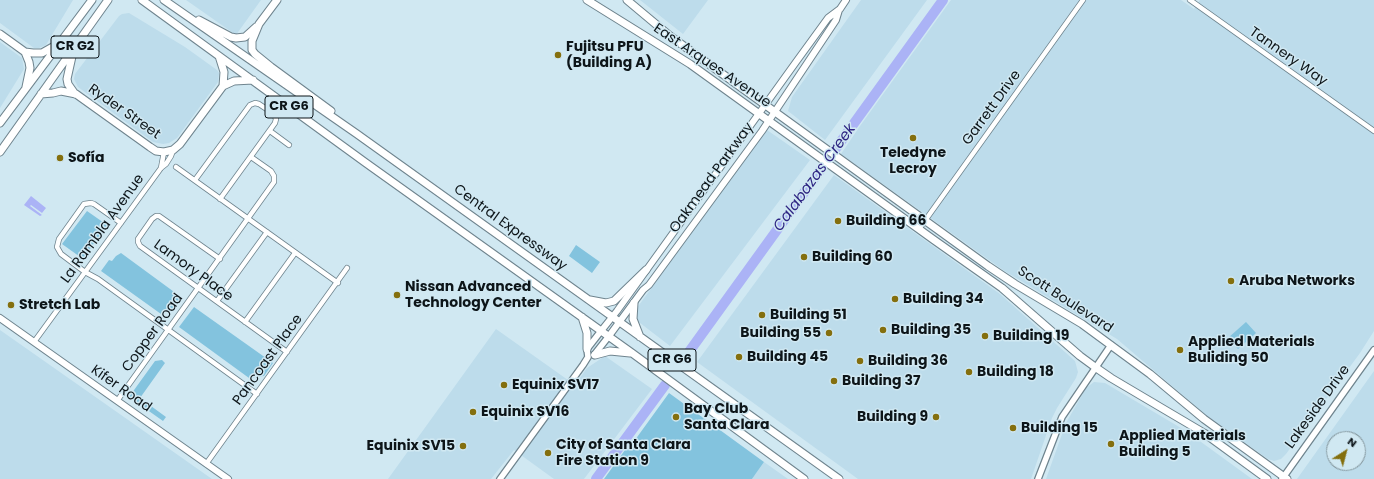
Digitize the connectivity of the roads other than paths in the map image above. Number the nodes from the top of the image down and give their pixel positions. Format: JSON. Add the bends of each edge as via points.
{"nodes":[{"id":1,"x":92,"y":0,"type":"edge"},
{"id":2,"x":108,"y":0,"type":"edge"},
{"id":3,"x":142,"y":0,"type":"edge"},
{"id":4,"x":164,"y":0,"type":"edge"},
{"id":5,"x":277,"y":0,"type":"edge"},
{"id":6,"x":587,"y":0,"type":"edge"},
{"id":7,"x":626,"y":0,"type":"edge"},
{"id":8,"x":846,"y":0,"type":"edge"},
{"id":9,"x":1083,"y":0,"type":"edge"},
{"id":10,"x":1190,"y":0,"type":"edge"},
{"id":11,"x":177,"y":9,"type":"junction"},
{"id":12,"x":840,"y":9,"type":"junction"},
{"id":13,"x":259,"y":24,"type":"junction"},
{"id":14,"x":0,"y":34,"type":"edge"},
{"id":15,"x":62,"y":41,"type":"junction"},
{"id":16,"x":73,"y":49,"type":"junction"},
{"id":17,"x":25,"y":52,"type":"junction"},
{"id":18,"x":219,"y":56,"type":"junction"},
{"id":19,"x":253,"y":80,"type":"junction"},
{"id":20,"x":223,"y":86,"type":"junction"},
{"id":21,"x":26,"y":88,"type":"junction"},
{"id":22,"x":41,"y":94,"type":"junction"},
{"id":23,"x":76,"y":94,"type":"junction"},
{"id":24,"x":766,"y":105,"type":"junction"},
{"id":25,"x":775,"y":111,"type":"junction"},
{"id":26,"x":759,"y":114,"type":"junction"},
{"id":27,"x":769,"y":121,"type":"junction"},
{"id":28,"x":0,"y":123,"type":"edge"},
{"id":29,"x":270,"y":131,"type":"junction"},
{"id":30,"x":1374,"y":131,"type":"edge"},
{"id":31,"x":357,"y":134,"type":"junction"},
{"id":32,"x":289,"y":145,"type":"dead end"},
{"id":33,"x":826,"y":149,"type":"joint"},
{"id":34,"x":173,"y":150,"type":"junction"},
{"id":35,"x":0,"y":152,"type":"edge"},
{"id":36,"x":164,"y":152,"type":"junction"},
{"id":37,"x":251,"y":157,"type":"junction"},
{"id":38,"x":820,"y":157,"type":"joint"},
{"id":39,"x":176,"y":166,"type":"dead end"},
{"id":40,"x":161,"y":168,"type":"junction"},
{"id":41,"x":195,"y":180,"type":"junction"},
{"id":42,"x":220,"y":199,"type":"junction"},
{"id":43,"x":248,"y":219,"type":"junction"},
{"id":44,"x":925,"y":220,"type":"junction"},
{"id":45,"x":121,"y":223,"type":"junction"},
{"id":46,"x":919,"y":229,"type":"junction"},
{"id":47,"x":267,"y":232,"type":"junction"},
{"id":48,"x":295,"y":252,"type":"junction"},
{"id":49,"x":220,"y":259,"type":"junction"},
{"id":50,"x":347,"y":268,"type":"dead end"},
{"id":51,"x":646,"y":270,"type":"junction"},
{"id":52,"x":85,"y":272,"type":"junction"},
{"id":53,"x":338,"y":283,"type":"junction"},
{"id":54,"x":198,"y":288,"type":"junction"},
{"id":55,"x":588,"y":300,"type":"junction"},
{"id":56,"x":217,"y":301,"type":"junction"},
{"id":57,"x":634,"y":303,"type":"junction"},
{"id":58,"x":582,"y":317,"type":"junction"},
{"id":59,"x":612,"y":317,"type":"junction"},
{"id":60,"x":0,"y":318,"type":"edge"},
{"id":61,"x":245,"y":322,"type":"junction"},
{"id":62,"x":620,"y":322,"type":"junction"},
{"id":63,"x":168,"y":330,"type":"junction"},
{"id":64,"x":601,"y":331,"type":"junction"},
{"id":65,"x":609,"y":336,"type":"junction"},
{"id":66,"x":640,"y":337,"type":"junction"},
{"id":67,"x":34,"y":342,"type":"junction"},
{"id":68,"x":1111,"y":345,"type":"junction"},
{"id":69,"x":587,"y":349,"type":"junction"},
{"id":70,"x":1374,"y":350,"type":"edge"},
{"id":71,"x":288,"y":352,"type":"junction"},
{"id":72,"x":632,"y":353,"type":"junction"},
{"id":73,"x":591,"y":356,"type":"junction"},
{"id":74,"x":1095,"y":367,"type":"junction"},
{"id":75,"x":257,"y":394,"type":"junction"},
{"id":76,"x":117,"y":401,"type":"junction"},
{"id":77,"x":206,"y":464,"type":"junction"},
{"id":78,"x":1284,"y":478,"type":"edge"},
{"id":79,"x":228,"y":479,"type":"edge"},
{"id":80,"x":500,"y":479,"type":"edge"},
{"id":81,"x":804,"y":479,"type":"edge"},
{"id":82,"x":839,"y":479,"type":"edge"},
{"id":83,"x":1038,"y":479,"type":"edge"},
{"id":84,"x":1267,"y":479,"type":"edge"}],
"edges":[{"from":1,"to":15,"type":"main road","number":"CR G2"},
{"from":2,"to":16,"type":"main road","number":"CR G2"},
{"from":3,"to":18,"type":"main road","number":"CR G6"},
{"from":4,"to":11,"type":"main road","name":"Central Expressway","number":"CR G6"},
{"from":5,"to":13,"type":"main road"},
{"from":6,"to":26,"type":"main road","name":"East Arques Avenue","via":[[690,64]]},
{"from":7,"to":24,"type":"main road","name":"East Arques Avenue","via":[[670,36]]},
{"from":8,"to":12,"type":"main road","name":"Oakmead Parkway"},
{"from":9,"to":44,"type":"street","name":"Garrett Drive"},
{"from":10,"to":30,"type":"street","name":"Tannery Way"},
{"from":11,"to":13,"type":"main road","via":[[236,38],[245,37]]},
{"from":11,"to":31,"type":"main road","name":"Central Expressway","number":"CR G6"},
{"from":12,"to":24,"type":"main road","name":"Oakmead Parkway","via":[[828,18]]},
{"from":12,"to":25,"type":"main road","name":"Oakmead Parkway","via":[[833,26]]},
{"from":13,"to":31,"type":"main road","via":[[252,41],[252,50],[255,54],[342,119]]},
{"from":14,"to":17,"type":"main road"},
{"from":15,"to":17,"type":"main road","via":[[42,53]]},
{"from":15,"to":21,"type":"main road","number":"CR G2"},
{"from":16,"to":22,"type":"main road","number":"CR G2"},
{"from":16,"to":23,"type":"main road","via":[[67,79]]},
{"from":17,"to":21,"type":"main road","via":[[30,68]]},
{"from":18,"to":19,"type":"main road","number":"CR G6"},
{"from":18,"to":20,"type":"main road","via":[[224,72]]},
{"from":19,"to":20,"type":"main road","via":[[234,80]]},
{"from":19,"to":58,"type":"main road","number":"CR G6"},
{"from":20,"to":34,"type":"main road","name":"Ryder Street","via":[[183,141]]},
{"from":21,"to":28,"type":"main road","number":"CR G2"},
{"from":22,"to":23,"type":"main road","via":[[61,91]]},
{"from":22,"to":35,"type":"main road","number":"CR G2"},
{"from":23,"to":36,"type":"main road","name":"Ryder Street","via":[[150,147]]},
{"from":24,"to":25,"type":"main road","name":"East Arques Avenue"},
{"from":24,"to":26,"type":"main road","name":"Oakmead Parkway"},
{"from":25,"to":27,"type":"main road","name":"Oakmead Parkway"},
{"from":25,"to":33,"type":"main road","name":"East Arques Avenue"},
{"from":26,"to":27,"type":"main road","name":"East Arques Avenue"},
{"from":26,"to":51,"type":"main road","name":"Oakmead Parkway"},
{"from":27,"to":38,"type":"main road","name":"East Arques Avenue"},
{"from":27,"to":57,"type":"main road","name":"Oakmead Parkway"},
{"from":29,"to":32,"type":"street"},
{"from":29,"to":37,"type":"street"},
{"from":29,"to":41,"type":"street","via":[[276,117],[259,104],[252,103]]},
{"from":31,"to":55,"type":"main road","name":"Central Expressway","number":"CR G6"},
{"from":33,"to":44,"type":"main road","name":"Scott Boulevard"},
{"from":34,"to":36,"type":"main road","name":"Ryder Street"},
{"from":34,"to":40,"type":"street","name":"La Rambla Avenue"},
{"from":36,"to":40,"type":"street","name":"La Rambla Avenue"},
{"from":37,"to":42,"type":"street"},
{"from":37,"to":43,"type":"street","name":"Copper Road","via":[[271,171],[274,179]]},
{"from":38,"to":46,"type":"main road","name":"Scott Boulevard"},
{"from":39,"to":41,"type":"street"},
{"from":40,"to":45,"type":"street","name":"La Rambla Avenue"},
{"from":41,"to":42,"type":"street"},
{"from":42,"to":43,"type":"street"},
{"from":43,"to":47,"type":"street"},
{"from":43,"to":49,"type":"street","name":"Copper Road"},
{"from":44,"to":46,"type":"street","name":"Garrett Drive"},
{"from":44,"to":68,"type":"main road","name":"Scott Boulevard","via":[[1015,284],[1082,324]]},
{"from":45,"to":52,"type":"street","name":"La Rambla Avenue"},
{"from":45,"to":52,"type":"street","via":[[91,203],[84,204],[72,219],[59,239],[57,248]]},
{"from":46,"to":74,"type":"main road","name":"Scott Boulevard","via":[[1002,288]]},
{"from":47,"to":48,"type":"street"},
{"from":47,"to":56,"type":"street"},
{"from":48,"to":53,"type":"street"},
{"from":48,"to":61,"type":"street"},
{"from":49,"to":54,"type":"street","name":"Copper Road"},
{"from":49,"to":54,"type":"street","name":"Lamory Place","via":[[161,217],[156,216],[152,219],[139,236],[138,244]]},
{"from":50,"to":53,"type":"street","name":"Pancoast Place"},
{"from":51,"to":55,"type":"main road","via":[[614,301],[606,303]]},
{"from":51,"to":59,"type":"main road","name":"Oakmead Parkway"},
{"from":52,"to":63,"type":"street"},
{"from":52,"to":67,"type":"street","name":"La Rambla Avenue"},
{"from":53,"to":71,"type":"street","name":"Pancoast Place"},
{"from":54,"to":56,"type":"street","name":"Lamory Place"},
{"from":54,"to":63,"type":"street","name":"Copper Road"},
{"from":55,"to":59,"type":"main road","name":"Central Expressway","number":"CR G6"},
{"from":56,"to":61,"type":"street","name":"Lamory Place"},
{"from":57,"to":62,"type":"main road","name":"Oakmead Parkway"},
{"from":57,"to":66,"type":"main road","via":[[633,319]]},
{"from":58,"to":64,"type":"main road","number":"CR G6"},
{"from":58,"to":69,"type":"main road","via":[[587,333]]},
{"from":59,"to":62,"type":"main road","name":"Central Expressway","number":"CR G6"},
{"from":59,"to":64,"type":"main road","name":"Oakmead Parkway"},
{"from":60,"to":67,"type":"main road","name":"Kifer Road"},
{"from":61,"to":71,"type":"street","name":"Lamory Place"},
{"from":62,"to":65,"type":"main road","name":"Oakmead Parkway"},
{"from":62,"to":66,"type":"main road","name":"Central Expressway","number":"CR G6"},
{"from":63,"to":75,"type":"street"},
{"from":63,"to":76,"type":"street","name":"Copper Road"},
{"from":64,"to":65,"type":"main road","number":"CR G6"},
{"from":64,"to":69,"type":"street"},
{"from":65,"to":72,"type":"main road","number":"CR G6"},
{"from":65,"to":73,"type":"street"},
{"from":66,"to":82,"type":"main road","name":"Central Expressway","number":"CR G6"},
{"from":67,"to":76,"type":"main road","name":"Kifer Road"},
{"from":68,"to":74,"type":"street"},
{"from":68,"to":78,"type":"main road","name":"Scott Boulevard"},
{"from":69,"to":73,"type":"street"},
{"from":70,"to":78,"type":"street","name":"Lakeside Drive"},
{"from":71,"to":75,"type":"street","name":"Pancoast Place"},
{"from":72,"to":73,"type":"main road","via":[[610,350]]},
{"from":72,"to":81,"type":"main road","number":"CR G6"},
{"from":73,"to":80,"type":"street"},
{"from":74,"to":83,"type":"street","via":[[1062,417]]},
{"from":74,"to":84,"type":"main road","name":"Scott Boulevard","via":[[1204,433]]},
{"from":75,"to":77,"type":"street","name":"Pancoast Place"},
{"from":76,"to":77,"type":"main road","name":"Kifer Road"},
{"from":77,"to":79,"type":"main road","name":"Kifer Road"}]}
